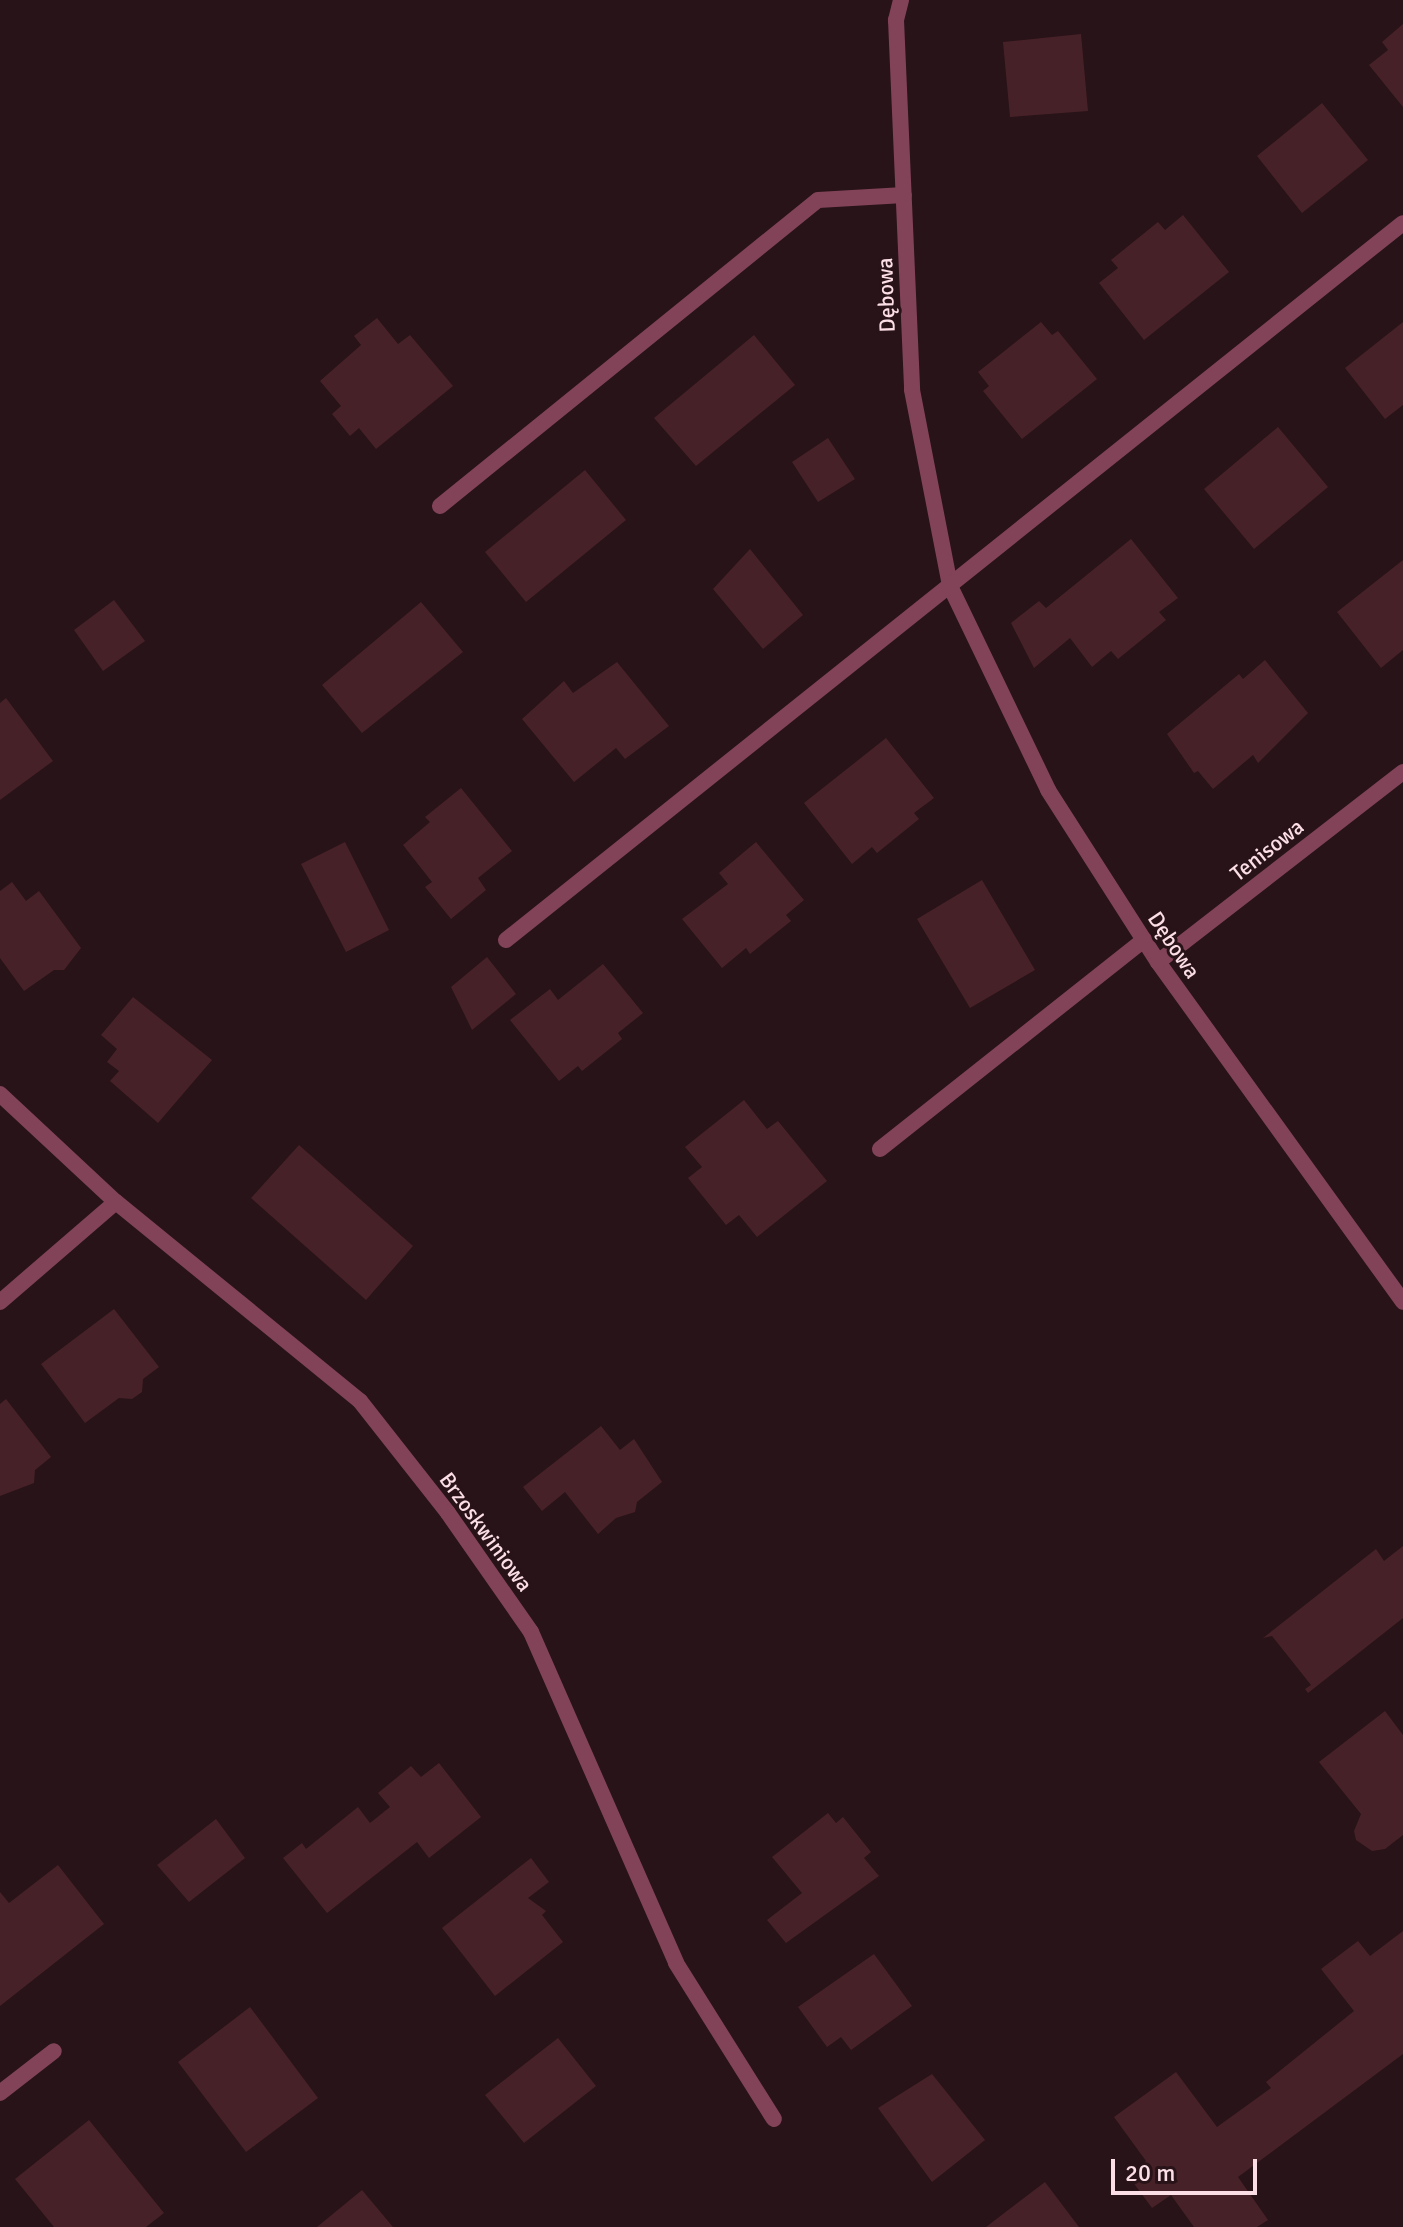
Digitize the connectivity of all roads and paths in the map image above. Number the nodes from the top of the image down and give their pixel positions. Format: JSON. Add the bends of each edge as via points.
{"nodes":[{"id":1,"x":901,"y":0,"type":"edge"},
{"id":2,"x":904,"y":195,"type":"junction"},
{"id":3,"x":1403,"y":223,"type":"edge"},
{"id":4,"x":440,"y":506,"type":"dead end"},
{"id":5,"x":950,"y":586,"type":"junction"},
{"id":6,"x":1403,"y":772,"type":"edge"},
{"id":7,"x":506,"y":940,"type":"dead end"},
{"id":8,"x":1144,"y":940,"type":"junction"},
{"id":9,"x":1158,"y":962,"type":"junction"},
{"id":10,"x":0,"y":1094,"type":"edge"},
{"id":11,"x":880,"y":1149,"type":"dead end"},
{"id":12,"x":116,"y":1202,"type":"junction"},
{"id":13,"x":0,"y":1302,"type":"edge"},
{"id":14,"x":1403,"y":1302,"type":"edge"},
{"id":15,"x":54,"y":2051,"type":"dead end"},
{"id":16,"x":0,"y":2093,"type":"edge"},
{"id":17,"x":774,"y":2119,"type":"dead end"}],
"edges":[{"from":1,"to":2,"type":"street","name":"Dębowa","via":[[896,20]]},
{"from":2,"to":4,"type":"street","via":[[818,200]]},
{"from":2,"to":5,"type":"street","name":"Dębowa","via":[[912,390]]},
{"from":3,"to":5,"type":"street"},
{"from":5,"to":7,"type":"street"},
{"from":5,"to":8,"type":"street","name":"Dębowa","via":[[1048,790]]},
{"from":6,"to":9,"type":"street","name":"Tenisowa"},
{"from":8,"to":9,"type":"street","name":"Dębowa"},
{"from":8,"to":11,"type":"street"},
{"from":9,"to":14,"type":"street","name":"Dębowa"},
{"from":10,"to":12,"type":"street","name":"Brzoskwiniowa"},
{"from":12,"to":13,"type":"street"},
{"from":12,"to":17,"type":"street","name":"Brzoskwiniowa","via":[[360,1401],[448,1513],[531,1632],[676,1963]]},
{"from":15,"to":16,"type":"street"}]}
